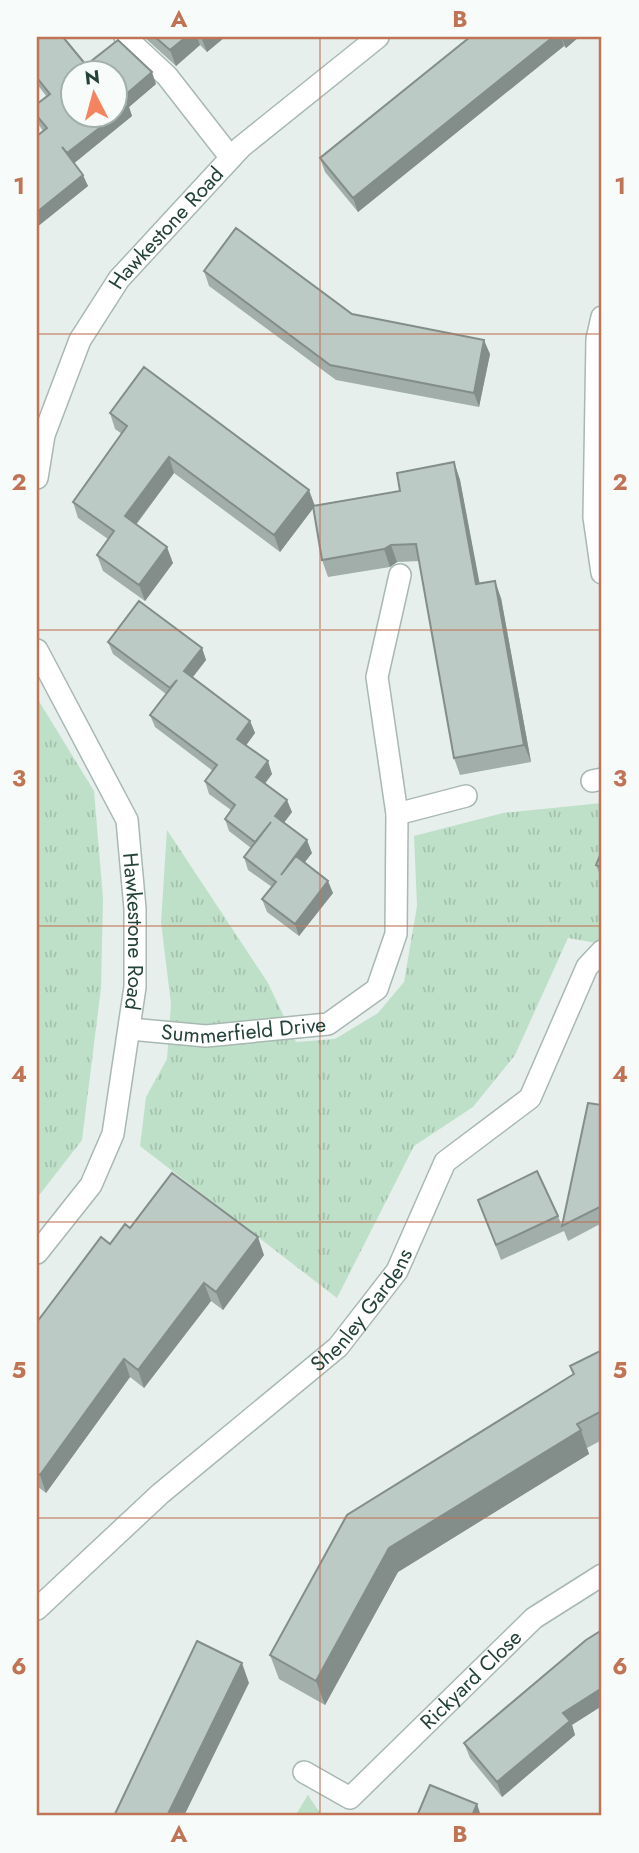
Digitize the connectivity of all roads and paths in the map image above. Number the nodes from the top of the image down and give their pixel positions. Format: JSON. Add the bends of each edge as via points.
{"nodes":[{"id":1,"x":125,"y":37,"type":"edge"},
{"id":2,"x":378,"y":37,"type":"edge"},
{"id":3,"x":231,"y":158,"type":"junction"},
{"id":4,"x":602,"y":317,"type":"edge"},
{"id":5,"x":37,"y":478,"type":"edge"},
{"id":6,"x":602,"y":573,"type":"edge"},
{"id":7,"x":400,"y":575,"type":"dead end"},
{"id":8,"x":37,"y":650,"type":"edge"},
{"id":9,"x":466,"y":796,"type":"dead end"},
{"id":10,"x":397,"y":814,"type":"junction"},
{"id":11,"x":602,"y":951,"type":"edge"},
{"id":12,"x":130,"y":1029,"type":"junction"},
{"id":13,"x":37,"y":1252,"type":"edge"},
{"id":14,"x":602,"y":1575,"type":"edge"},
{"id":15,"x":37,"y":1609,"type":"edge"},
{"id":16,"x":304,"y":1772,"type":"dead end"},
{"id":17,"x":350,"y":1807,"type":"edge"}],
"edges":[{"from":1,"to":3,"type":"street","via":[[167,76]]},
{"from":2,"to":3,"type":"street","name":"Hawkestone Road"},
{"from":3,"to":5,"type":"street","name":"Hawkestone Road","via":[[119,279],[80,340],[44,435]]},
{"from":4,"to":6,"type":"street","via":[[597,339],[594,517]]},
{"from":7,"to":10,"type":"street","name":"Summerfield Drive","via":[[377,677]]},
{"from":8,"to":12,"type":"street","name":"Hawkestone Road","via":[[127,820],[135,909]]},
{"from":9,"to":10,"type":"street"},
{"from":10,"to":12,"type":"street","name":"Summerfield Drive","via":[[396,934],[377,989],[328,1024],[206,1036]]},
{"from":11,"to":15,"type":"street","name":"Shenley Gardens","via":[[587,967],[530,1098],[445,1162],[397,1271],[338,1347],[160,1494]]},
{"from":12,"to":13,"type":"street","name":"Hawkestone Road","via":[[113,1134],[90,1185]]},
{"from":14,"to":17,"type":"street","name":"Rickyard Close","via":[[534,1618]]},
{"from":16,"to":17,"type":"street","name":"Rickyard Close"}]}
